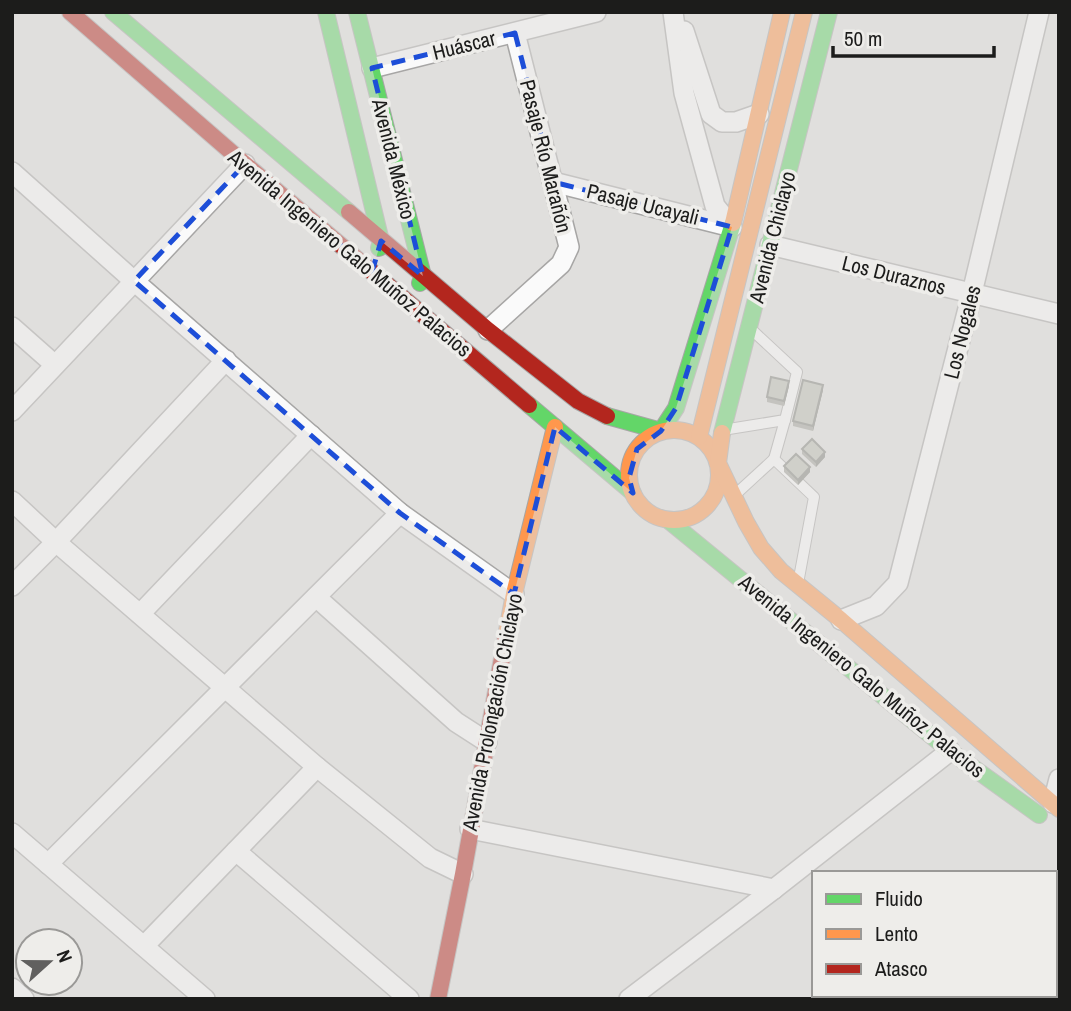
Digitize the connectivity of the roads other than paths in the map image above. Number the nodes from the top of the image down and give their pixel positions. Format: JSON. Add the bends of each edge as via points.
{"nodes":[{"id":1,"x":70,"y":12,"type":"edge"},
{"id":2,"x":113,"y":12,"type":"edge"},
{"id":3,"x":326,"y":12,"type":"edge"},
{"id":4,"x":357,"y":12,"type":"edge"},
{"id":5,"x":596,"y":12,"type":"edge"},
{"id":6,"x":675,"y":12,"type":"edge"},
{"id":7,"x":782,"y":12,"type":"edge"},
{"id":8,"x":804,"y":12,"type":"edge"},
{"id":9,"x":829,"y":12,"type":"edge"},
{"id":10,"x":1039,"y":12,"type":"edge"},
{"id":11,"x":515,"y":33,"type":"junction"},
{"id":12,"x":372,"y":68,"type":"junction"},
{"id":13,"x":759,"y":114,"type":"junction"},
{"id":14,"x":245,"y":164,"type":"junction"},
{"id":15,"x":12,"y":172,"type":"edge"},
{"id":16,"x":553,"y":182,"type":"junction"},
{"id":17,"x":732,"y":227,"type":"junction"},
{"id":18,"x":381,"y":241,"type":"junction"},
{"id":19,"x":769,"y":245,"type":"junction"},
{"id":20,"x":372,"y":272,"type":"junction"},
{"id":21,"x":423,"y":276,"type":"junction"},
{"id":22,"x":134,"y":281,"type":"junction"},
{"id":23,"x":972,"y":293,"type":"junction"},
{"id":24,"x":411,"y":305,"type":"junction"},
{"id":25,"x":1059,"y":314,"type":"edge"},
{"id":26,"x":12,"y":327,"type":"edge"},
{"id":27,"x":749,"y":328,"type":"junction"},
{"id":28,"x":488,"y":330,"type":"junction"},
{"id":29,"x":226,"y":360,"type":"junction"},
{"id":30,"x":55,"y":365,"type":"junction"},
{"id":31,"x":12,"y":411,"type":"edge"},
{"id":32,"x":785,"y":420,"type":"junction"},
{"id":33,"x":555,"y":427,"type":"junction"},
{"id":34,"x":722,"y":430,"type":"junction"},
{"id":35,"x":661,"y":431,"type":"junction"},
{"id":36,"x":311,"y":435,"type":"junction"},
{"id":37,"x":699,"y":437,"type":"junction"},
{"id":38,"x":774,"y":459,"type":"junction"},
{"id":39,"x":718,"y":463,"type":"junction"},
{"id":40,"x":633,"y":493,"type":"junction"},
{"id":41,"x":733,"y":496,"type":"junction"},
{"id":42,"x":12,"y":501,"type":"edge"},
{"id":43,"x":400,"y":513,"type":"junction"},
{"id":44,"x":668,"y":520,"type":"junction"},
{"id":45,"x":56,"y":542,"type":"junction"},
{"id":46,"x":12,"y":586,"type":"edge"},
{"id":47,"x":798,"y":586,"type":"junction"},
{"id":48,"x":514,"y":594,"type":"junction"},
{"id":49,"x":316,"y":597,"type":"junction"},
{"id":50,"x":140,"y":614,"type":"junction"},
{"id":51,"x":841,"y":620,"type":"junction"},
{"id":52,"x":225,"y":688,"type":"junction"},
{"id":53,"x":487,"y":742,"type":"junction"},
{"id":54,"x":950,"y":751,"type":"junction"},
{"id":55,"x":317,"y":767,"type":"junction"},
{"id":56,"x":1059,"y":779,"type":"edge"},
{"id":57,"x":1053,"y":811,"type":"edge"},
{"id":58,"x":470,"y":828,"type":"junction"},
{"id":59,"x":12,"y":833,"type":"edge"},
{"id":60,"x":236,"y":851,"type":"junction"},
{"id":61,"x":48,"y":864,"type":"junction"},
{"id":62,"x":463,"y":874,"type":"junction"},
{"id":63,"x":774,"y":889,"type":"junction"},
{"id":64,"x":144,"y":946,"type":"junction"},
{"id":65,"x":12,"y":988,"type":"edge"},
{"id":66,"x":24,"y":999,"type":"edge"},
{"id":67,"x":205,"y":999,"type":"edge"},
{"id":68,"x":409,"y":999,"type":"edge"},
{"id":69,"x":438,"y":999,"type":"edge"},
{"id":70,"x":629,"y":999,"type":"edge"}],
"edges":[{"from":1,"to":14,"type":"main road","name":"Avenida Ingeniero Galo Muñoz Palacios"},
{"from":2,"to":18,"type":"main road","name":"Avenida Ingeniero Galo Muñoz Palacios"},
{"from":3,"to":18,"type":"main road","name":"Avenida México"},
{"from":4,"to":12,"type":"main road","name":"Avenida México"},
{"from":5,"to":11,"type":"street","name":"Huáscar"},
{"from":6,"to":13,"type":"street","via":[[711,114],[722,122],[736,122]]},
{"from":6,"to":17,"type":"street","via":[[684,93],[715,206]]},
{"from":7,"to":13,"type":"main road","name":"Avenida Chiclayo"},
{"from":8,"to":37,"type":"main road","name":"Avenida Chiclayo"},
{"from":9,"to":19,"type":"main road","name":"Avenida Chiclayo"},
{"from":10,"to":23,"type":"street","name":"Los Nogales"},
{"from":11,"to":12,"type":"street","name":"Huáscar"},
{"from":11,"to":16,"type":"street","name":"Pasaje Río Marañón"},
{"from":12,"to":21,"type":"main road","name":"Avenida México"},
{"from":13,"to":17,"type":"main road","name":"Avenida Chiclayo"},
{"from":14,"to":20,"type":"main road","name":"Avenida Ingeniero Galo Muñoz Palacios"},
{"from":14,"to":22,"type":"street"},
{"from":15,"to":22,"type":"street"},
{"from":16,"to":17,"type":"street","name":"Pasaje Ucayali"},
{"from":16,"to":28,"type":"street","name":"Pasaje Río Marañón","via":[[569,247],[561,264]]},
{"from":17,"to":35,"type":"main road","name":"Avenida Chiclayo","via":[[676,408]]},
{"from":18,"to":20,"type":"main road","name":"Avenida México"},
{"from":18,"to":21,"type":"main road","name":"Avenida Ingeniero Galo Muñoz Palacios"},
{"from":19,"to":23,"type":"street","name":"Los Duraznos"},
{"from":19,"to":27,"type":"main road","name":"Avenida Chiclayo"},
{"from":20,"to":24,"type":"main road","name":"Avenida Ingeniero Galo Muñoz Palacios"},
{"from":21,"to":24,"type":"main road"},
{"from":21,"to":28,"type":"main road","name":"Avenida Ingeniero Galo Muñoz Palacios"},
{"from":22,"to":29,"type":"street"},
{"from":22,"to":30,"type":"street"},
{"from":23,"to":25,"type":"street","name":"Los Duraznos"},
{"from":23,"to":51,"type":"street","name":"Los Nogales","via":[[898,583],[876,606]]},
{"from":24,"to":33,"type":"main road","name":"Avenida Ingeniero Galo Muñoz Palacios"},
{"from":26,"to":30,"type":"street"},
{"from":27,"to":32,"type":"lane","via":[[797,372]]},
{"from":27,"to":34,"type":"main road","name":"Avenida Chiclayo"},
{"from":28,"to":35,"type":"main road","name":"Avenida Ingeniero Galo Muñoz Palacios","via":[[578,401],[603,415]]},
{"from":29,"to":36,"type":"street"},
{"from":29,"to":45,"type":"street"},
{"from":30,"to":31,"type":"street"},
{"from":32,"to":34,"type":"lane"},
{"from":32,"to":38,"type":"lane"},
{"from":33,"to":40,"type":"main road","name":"Avenida Ingeniero Galo Muñoz Palacios"},
{"from":33,"to":48,"type":"main road","name":"Avenida Prolongación Chiclayo"},
{"from":34,"to":39,"type":"main road","name":"Avenida Chiclayo"},
{"from":35,"to":37,"type":"main road","via":[[687,431]]},
{"from":35,"to":40,"type":"main road","via":[[637,449],[629,478]]},
{"from":36,"to":43,"type":"street"},
{"from":36,"to":50,"type":"street"},
{"from":37,"to":39,"type":"main road"},
{"from":38,"to":41,"type":"lane"},
{"from":38,"to":47,"type":"lane","via":[[814,497]]},
{"from":39,"to":41,"type":"main road","name":"Avenida Ingeniero Galo Muñoz Palacios"},
{"from":39,"to":44,"type":"main road","via":[[716,492],[708,505],[696,514]]},
{"from":40,"to":44,"type":"main road","via":[[653,515]]},
{"from":41,"to":47,"type":"main road","name":"Avenida Ingeniero Galo Muñoz Palacios","via":[[761,548]]},
{"from":42,"to":45,"type":"street"},
{"from":43,"to":48,"type":"street"},
{"from":43,"to":49,"type":"street"},
{"from":44,"to":54,"type":"main road","name":"Avenida Ingeniero Galo Muñoz Palacios"},
{"from":45,"to":46,"type":"street"},
{"from":45,"to":50,"type":"street"},
{"from":47,"to":51,"type":"main road","name":"Avenida Ingeniero Galo Muñoz Palacios"},
{"from":48,"to":53,"type":"main road","name":"Avenida Prolongación Chiclayo"},
{"from":49,"to":52,"type":"street"},
{"from":49,"to":53,"type":"street","via":[[456,722]]},
{"from":50,"to":52,"type":"street"},
{"from":51,"to":57,"type":"main road","name":"Avenida Ingeniero Galo Muñoz Palacios"},
{"from":52,"to":55,"type":"street"},
{"from":52,"to":61,"type":"street"},
{"from":53,"to":58,"type":"main road","name":"Avenida Prolongación Chiclayo"},
{"from":54,"to":57,"type":"main road","name":"Avenida Ingeniero Galo Muñoz Palacios"},
{"from":54,"to":63,"type":"street"},
{"from":55,"to":60,"type":"street"},
{"from":55,"to":62,"type":"street","via":[[430,858]]},
{"from":56,"to":57,"type":"street"},
{"from":58,"to":62,"type":"main road","name":"Avenida Prolongación Chiclayo"},
{"from":58,"to":63,"type":"street"},
{"from":59,"to":61,"type":"street"},
{"from":60,"to":64,"type":"street"},
{"from":60,"to":68,"type":"street"},
{"from":61,"to":64,"type":"street"},
{"from":62,"to":69,"type":"main road","name":"Avenida Prolongación Chiclayo"},
{"from":63,"to":70,"type":"street"},
{"from":64,"to":67,"type":"street"},
{"from":65,"to":66,"type":"street"}]}
